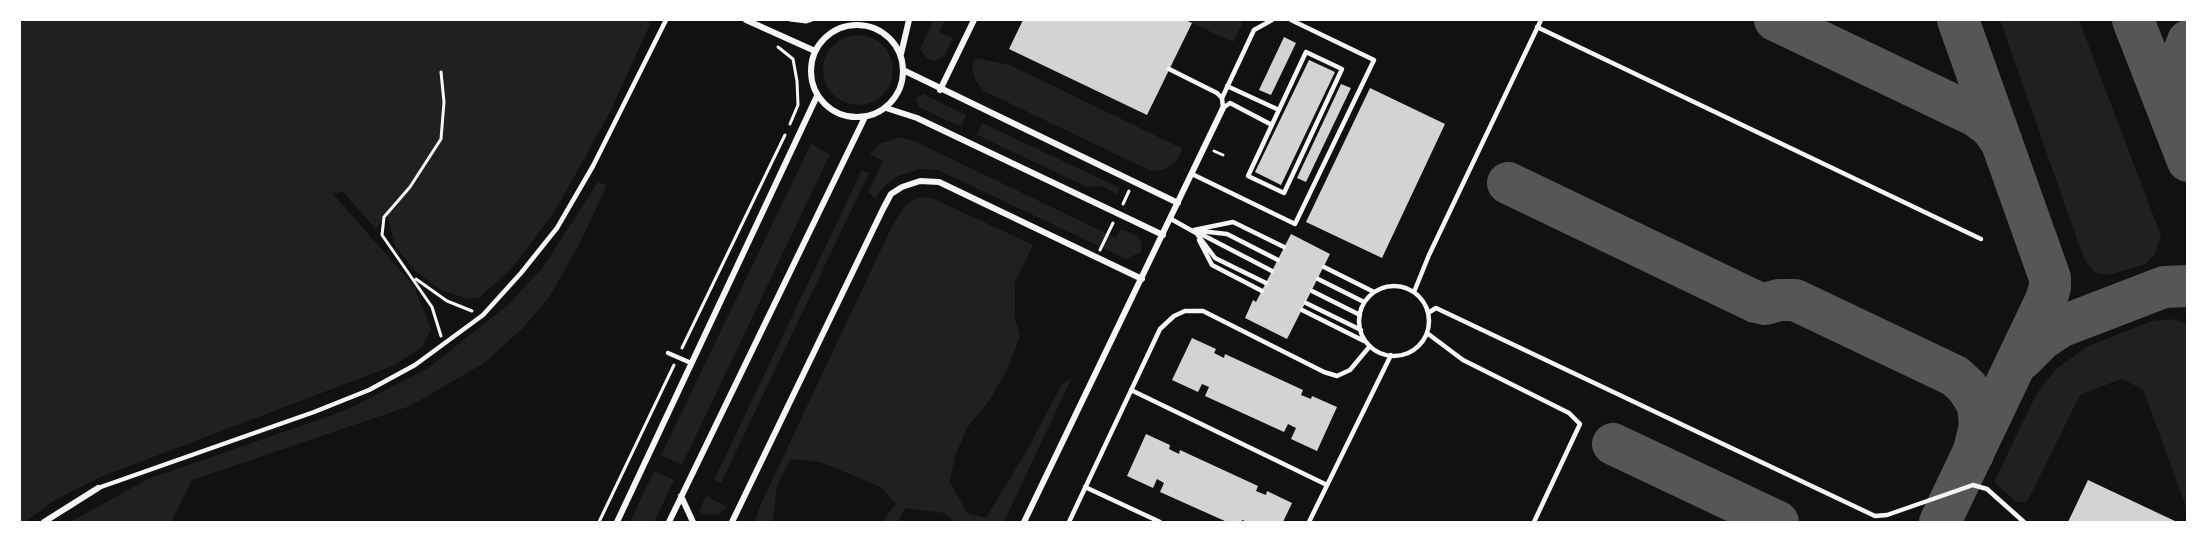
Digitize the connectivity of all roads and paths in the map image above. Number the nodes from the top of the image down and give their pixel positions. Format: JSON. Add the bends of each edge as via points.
{"nodes":[{"id":1,"x":666,"y":20,"type":"edge"},
{"id":2,"x":746,"y":20,"type":"edge"},
{"id":3,"x":790,"y":20,"type":"edge"},
{"id":4,"x":812,"y":20,"type":"edge"},
{"id":5,"x":909,"y":20,"type":"edge"},
{"id":6,"x":974,"y":20,"type":"edge"},
{"id":7,"x":1272,"y":20,"type":"edge"},
{"id":8,"x":1291,"y":20,"type":"edge"},
{"id":9,"x":1541,"y":20,"type":"edge"},
{"id":10,"x":851,"y":22,"type":"edge"},
{"id":11,"x":1538,"y":27,"type":"junction"},
{"id":12,"x":774,"y":44,"type":"dead end"},
{"id":13,"x":815,"y":51,"type":"junction"},
{"id":14,"x":901,"y":54,"type":"junction"},
{"id":15,"x":1169,"y":69,"type":"dead end"},
{"id":16,"x":903,"y":70,"type":"junction"},
{"id":17,"x":441,"y":72,"type":"dead end"},
{"id":18,"x":1227,"y":86,"type":"junction"},
{"id":19,"x":940,"y":90,"type":"junction"},
{"id":20,"x":817,"y":96,"type":"junction"},
{"id":21,"x":1222,"y":98,"type":"junction"},
{"id":22,"x":886,"y":108,"type":"junction"},
{"id":23,"x":1223,"y":108,"type":"junction"},
{"id":24,"x":1279,"y":110,"type":"junction"},
{"id":25,"x":865,"y":117,"type":"junction"},
{"id":26,"x":1272,"y":125,"type":"junction"},
{"id":27,"x":1192,"y":174,"type":"junction"},
{"id":28,"x":1179,"y":203,"type":"junction"},
{"id":29,"x":1171,"y":219,"type":"junction"},
{"id":30,"x":1194,"y":230,"type":"junction"},
{"id":31,"x":1163,"y":235,"type":"junction"},
{"id":32,"x":1980,"y":239,"type":"dead end"},
{"id":33,"x":1284,"y":248,"type":"dead end"},
{"id":34,"x":1278,"y":260,"type":"dead end"},
{"id":35,"x":1324,"y":267,"type":"dead end"},
{"id":36,"x":1272,"y":271,"type":"dead end"},
{"id":37,"x":414,"y":277,"type":"junction"},
{"id":38,"x":1142,"y":279,"type":"junction"},
{"id":39,"x":1318,"y":279,"type":"dead end"},
{"id":40,"x":1266,"y":283,"type":"dead end"},
{"id":41,"x":1262,"y":291,"type":"dead end"},
{"id":42,"x":1312,"y":291,"type":"dead end"},
{"id":43,"x":1374,"y":292,"type":"junction"},
{"id":44,"x":1414,"y":292,"type":"junction"},
{"id":45,"x":1364,"y":302,"type":"junction"},
{"id":46,"x":1306,"y":303,"type":"dead end"},
{"id":47,"x":1302,"y":310,"type":"dead end"},
{"id":48,"x":1428,"y":313,"type":"junction"},
{"id":49,"x":483,"y":315,"type":"junction"},
{"id":50,"x":1360,"y":315,"type":"junction"},
{"id":51,"x":1360,"y":330,"type":"junction"},
{"id":52,"x":1427,"y":333,"type":"junction"},
{"id":53,"x":443,"y":344,"type":"junction"},
{"id":54,"x":1368,"y":344,"type":"junction"},
{"id":55,"x":682,"y":347,"type":"dead end"},
{"id":56,"x":668,"y":352,"type":"dead end"},
{"id":57,"x":1391,"y":355,"type":"junction"},
{"id":58,"x":675,"y":363,"type":"dead end"},
{"id":59,"x":691,"y":363,"type":"junction"},
{"id":60,"x":1131,"y":390,"type":"junction"},
{"id":61,"x":1327,"y":485,"type":"junction"},
{"id":62,"x":1085,"y":487,"type":"junction"},
{"id":63,"x":98,"y":488,"type":"joint"},
{"id":64,"x":681,"y":496,"type":"junction"},
{"id":65,"x":44,"y":522,"type":"edge"},
{"id":66,"x":599,"y":522,"type":"edge"},
{"id":67,"x":617,"y":522,"type":"edge"},
{"id":68,"x":669,"y":522,"type":"edge"},
{"id":69,"x":693,"y":522,"type":"edge"},
{"id":70,"x":732,"y":522,"type":"edge"},
{"id":71,"x":1024,"y":522,"type":"edge"},
{"id":72,"x":1069,"y":522,"type":"edge"},
{"id":73,"x":1160,"y":522,"type":"edge"},
{"id":74,"x":1309,"y":522,"type":"edge"},
{"id":75,"x":1534,"y":522,"type":"edge"},
{"id":76,"x":2024,"y":522,"type":"edge"}],
"edges":[{"from":1,"to":49,"type":"lane","via":[[593,166],[557,228]]},
{"from":2,"to":13,"type":"street"},
{"from":3,"to":4,"type":"path"},
{"from":5,"to":14,"type":"street"},
{"from":6,"to":19,"type":"street"},
{"from":7,"to":18,"type":"lane","via":[[1254,30]]},
{"from":8,"to":27,"type":"lane","via":[[1374,60],[1295,224]]},
{"from":9,"to":11,"type":"lane"},
{"from":10,"to":13,"type":"street","via":[[828,34]]},
{"from":10,"to":14,"type":"street","via":[[879,30]]},
{"from":11,"to":32,"type":"lane"},
{"from":11,"to":44,"type":"lane"},
{"from":12,"to":55,"type":"path","via":[[793,59],[798,105]]},
{"from":13,"to":20,"type":"street","via":[[810,68]]},
{"from":14,"to":16,"type":"street"},
{"from":15,"to":21,"type":"lane"},
{"from":16,"to":19,"type":"street"},
{"from":16,"to":22,"type":"street","via":[[899,92]]},
{"from":17,"to":37,"type":"path","via":[[441,139],[410,187],[384,216],[382,235]]},
{"from":18,"to":21,"type":"lane"},
{"from":18,"to":24,"type":"lane"},
{"from":19,"to":28,"type":"street"},
{"from":20,"to":25,"type":"street","via":[[842,116]]},
{"from":20,"to":59,"type":"street"},
{"from":21,"to":23,"type":"lane"},
{"from":22,"to":25,"type":"street"},
{"from":22,"to":31,"type":"street","via":[[917,118]]},
{"from":23,"to":26,"type":"lane","via":[[1230,103]]},
{"from":23,"to":27,"type":"street"},
{"from":24,"to":26,"type":"lane"},
{"from":24,"to":26,"type":"lane","via":[[1306,52],[1342,69],[1284,193],[1248,176]]},
{"from":25,"to":64,"type":"street"},
{"from":27,"to":28,"type":"street"},
{"from":28,"to":29,"type":"street"},
{"from":29,"to":30,"type":"lane"},
{"from":29,"to":31,"type":"street"},
{"from":30,"to":33,"type":"lane","via":[[1233,222]]},
{"from":30,"to":34,"type":"lane","via":[[1227,234]]},
{"from":30,"to":36,"type":"lane"},
{"from":30,"to":40,"type":"lane","via":[[1215,258]]},
{"from":30,"to":41,"type":"lane","via":[[1212,265]]},
{"from":31,"to":38,"type":"street"},
{"from":35,"to":43,"type":"lane"},
{"from":37,"to":49,"type":"path","via":[[447,301]]},
{"from":37,"to":53,"type":"path","via":[[432,307]]},
{"from":38,"to":70,"type":"street","via":[[939,182],[930,180],[902,187],[891,194]]},
{"from":38,"to":71,"type":"street"},
{"from":39,"to":45,"type":"lane"},
{"from":42,"to":50,"type":"lane"},
{"from":43,"to":44,"type":"lane","via":[[1396,286]]},
{"from":43,"to":45,"type":"lane"},
{"from":44,"to":48,"type":"lane","via":[[1425,303]]},
{"from":45,"to":50,"type":"lane"},
{"from":46,"to":51,"type":"lane"},
{"from":47,"to":54,"type":"lane"},
{"from":48,"to":52,"type":"lane"},
{"from":48,"to":76,"type":"lane","via":[[1436,308],[1875,516],[1979,485]]},
{"from":49,"to":53,"type":"lane"},
{"from":50,"to":51,"type":"lane"},
{"from":51,"to":54,"type":"lane"},
{"from":52,"to":57,"type":"lane","via":[[1416,348]]},
{"from":52,"to":75,"type":"lane","via":[[1463,360],[1569,413],[1580,424]]},
{"from":53,"to":63,"type":"lane","via":[[415,365],[369,390]]},
{"from":54,"to":57,"type":"lane"},
{"from":54,"to":60,"type":"lane","via":[[1350,370],[1338,376],[1203,311],[1185,311],[1160,329]]},
{"from":56,"to":59,"type":"lane"},
{"from":57,"to":61,"type":"lane"},
{"from":58,"to":66,"type":"path"},
{"from":59,"to":67,"type":"street"},
{"from":60,"to":61,"type":"lane"},
{"from":60,"to":62,"type":"lane"},
{"from":61,"to":74,"type":"lane"},
{"from":62,"to":72,"type":"lane"},
{"from":62,"to":73,"type":"lane"},
{"from":63,"to":65,"type":"street"},
{"from":64,"to":68,"type":"street"},
{"from":64,"to":69,"type":"street"}]}
